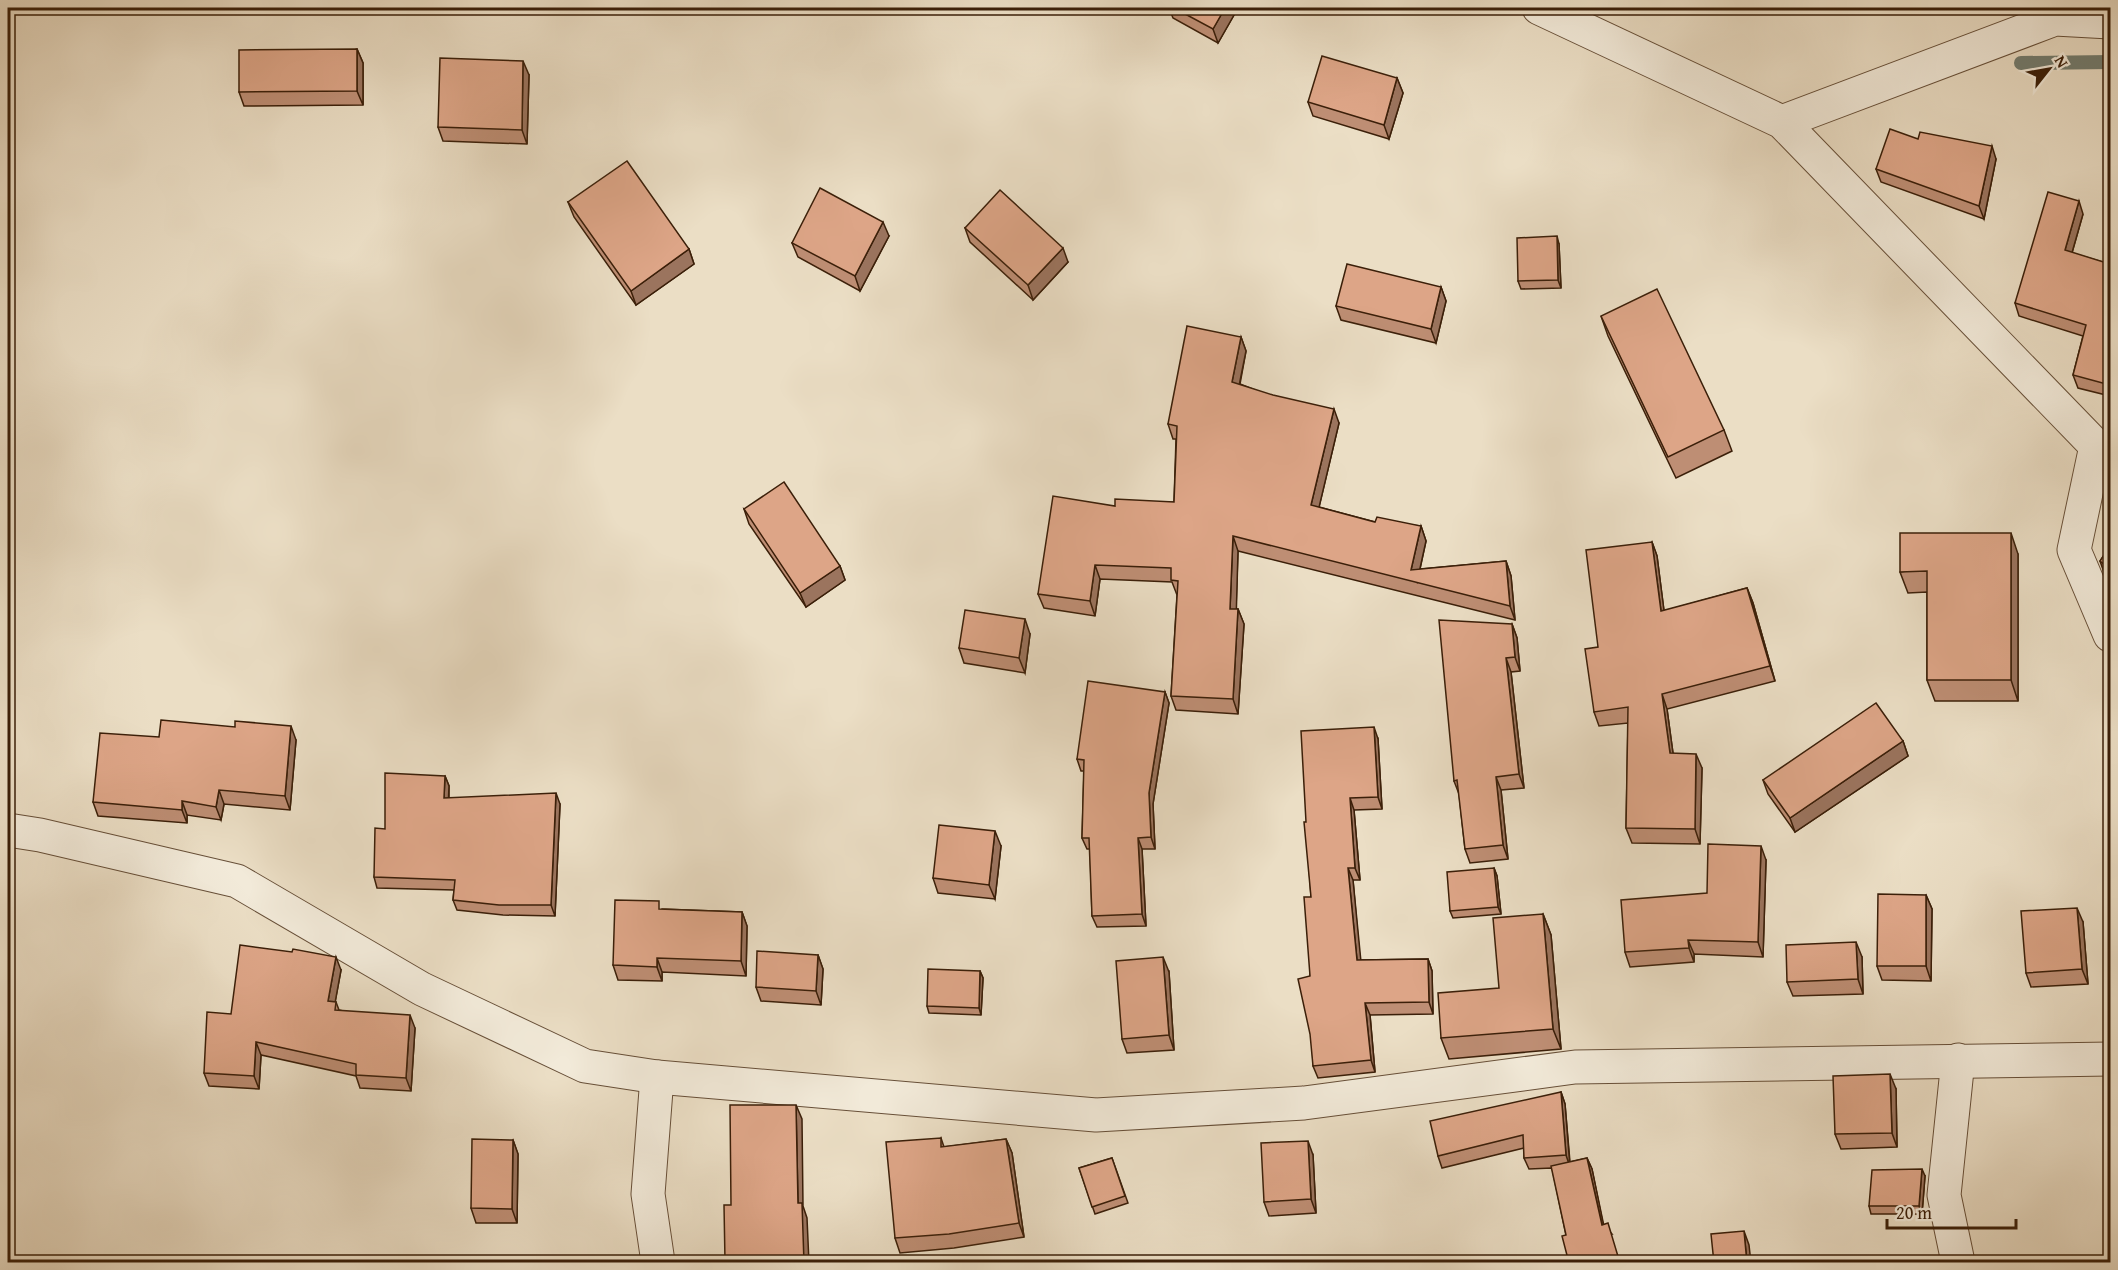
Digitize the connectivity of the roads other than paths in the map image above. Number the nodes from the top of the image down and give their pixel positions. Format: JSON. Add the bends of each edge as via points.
{"nodes":[{"id":1,"x":1539,"y":8,"type":"edge"},
{"id":2,"x":2110,"y":22,"type":"edge"},
{"id":3,"x":1782,"y":122,"type":"junction"},
{"id":4,"x":2104,"y":450,"type":"edge"},
{"id":5,"x":2110,"y":635,"type":"edge"},
{"id":6,"x":8,"y":830,"type":"edge"},
{"id":7,"x":2110,"y":1059,"type":"edge"},
{"id":8,"x":1958,"y":1060,"type":"junction"},
{"id":9,"x":657,"y":1077,"type":"junction"},
{"id":10,"x":658,"y":1263,"type":"edge"},
{"id":11,"x":1958,"y":1263,"type":"edge"}],
"edges":[{"from":1,"to":3,"type":"street"},
{"from":2,"to":3,"type":"street","via":[[2055,20]]},
{"from":3,"to":4,"type":"street"},
{"from":4,"to":5,"type":"street","via":[[2074,550]]},
{"from":6,"to":9,"type":"street","via":[[237,881],[422,989],[585,1066]]},
{"from":7,"to":8,"type":"street"},
{"from":8,"to":9,"type":"street","via":[[1575,1066],[1304,1103],[1096,1115]]},
{"from":8,"to":11,"type":"street","via":[[1944,1195]]},
{"from":9,"to":10,"type":"street","via":[[648,1194]]}]}
